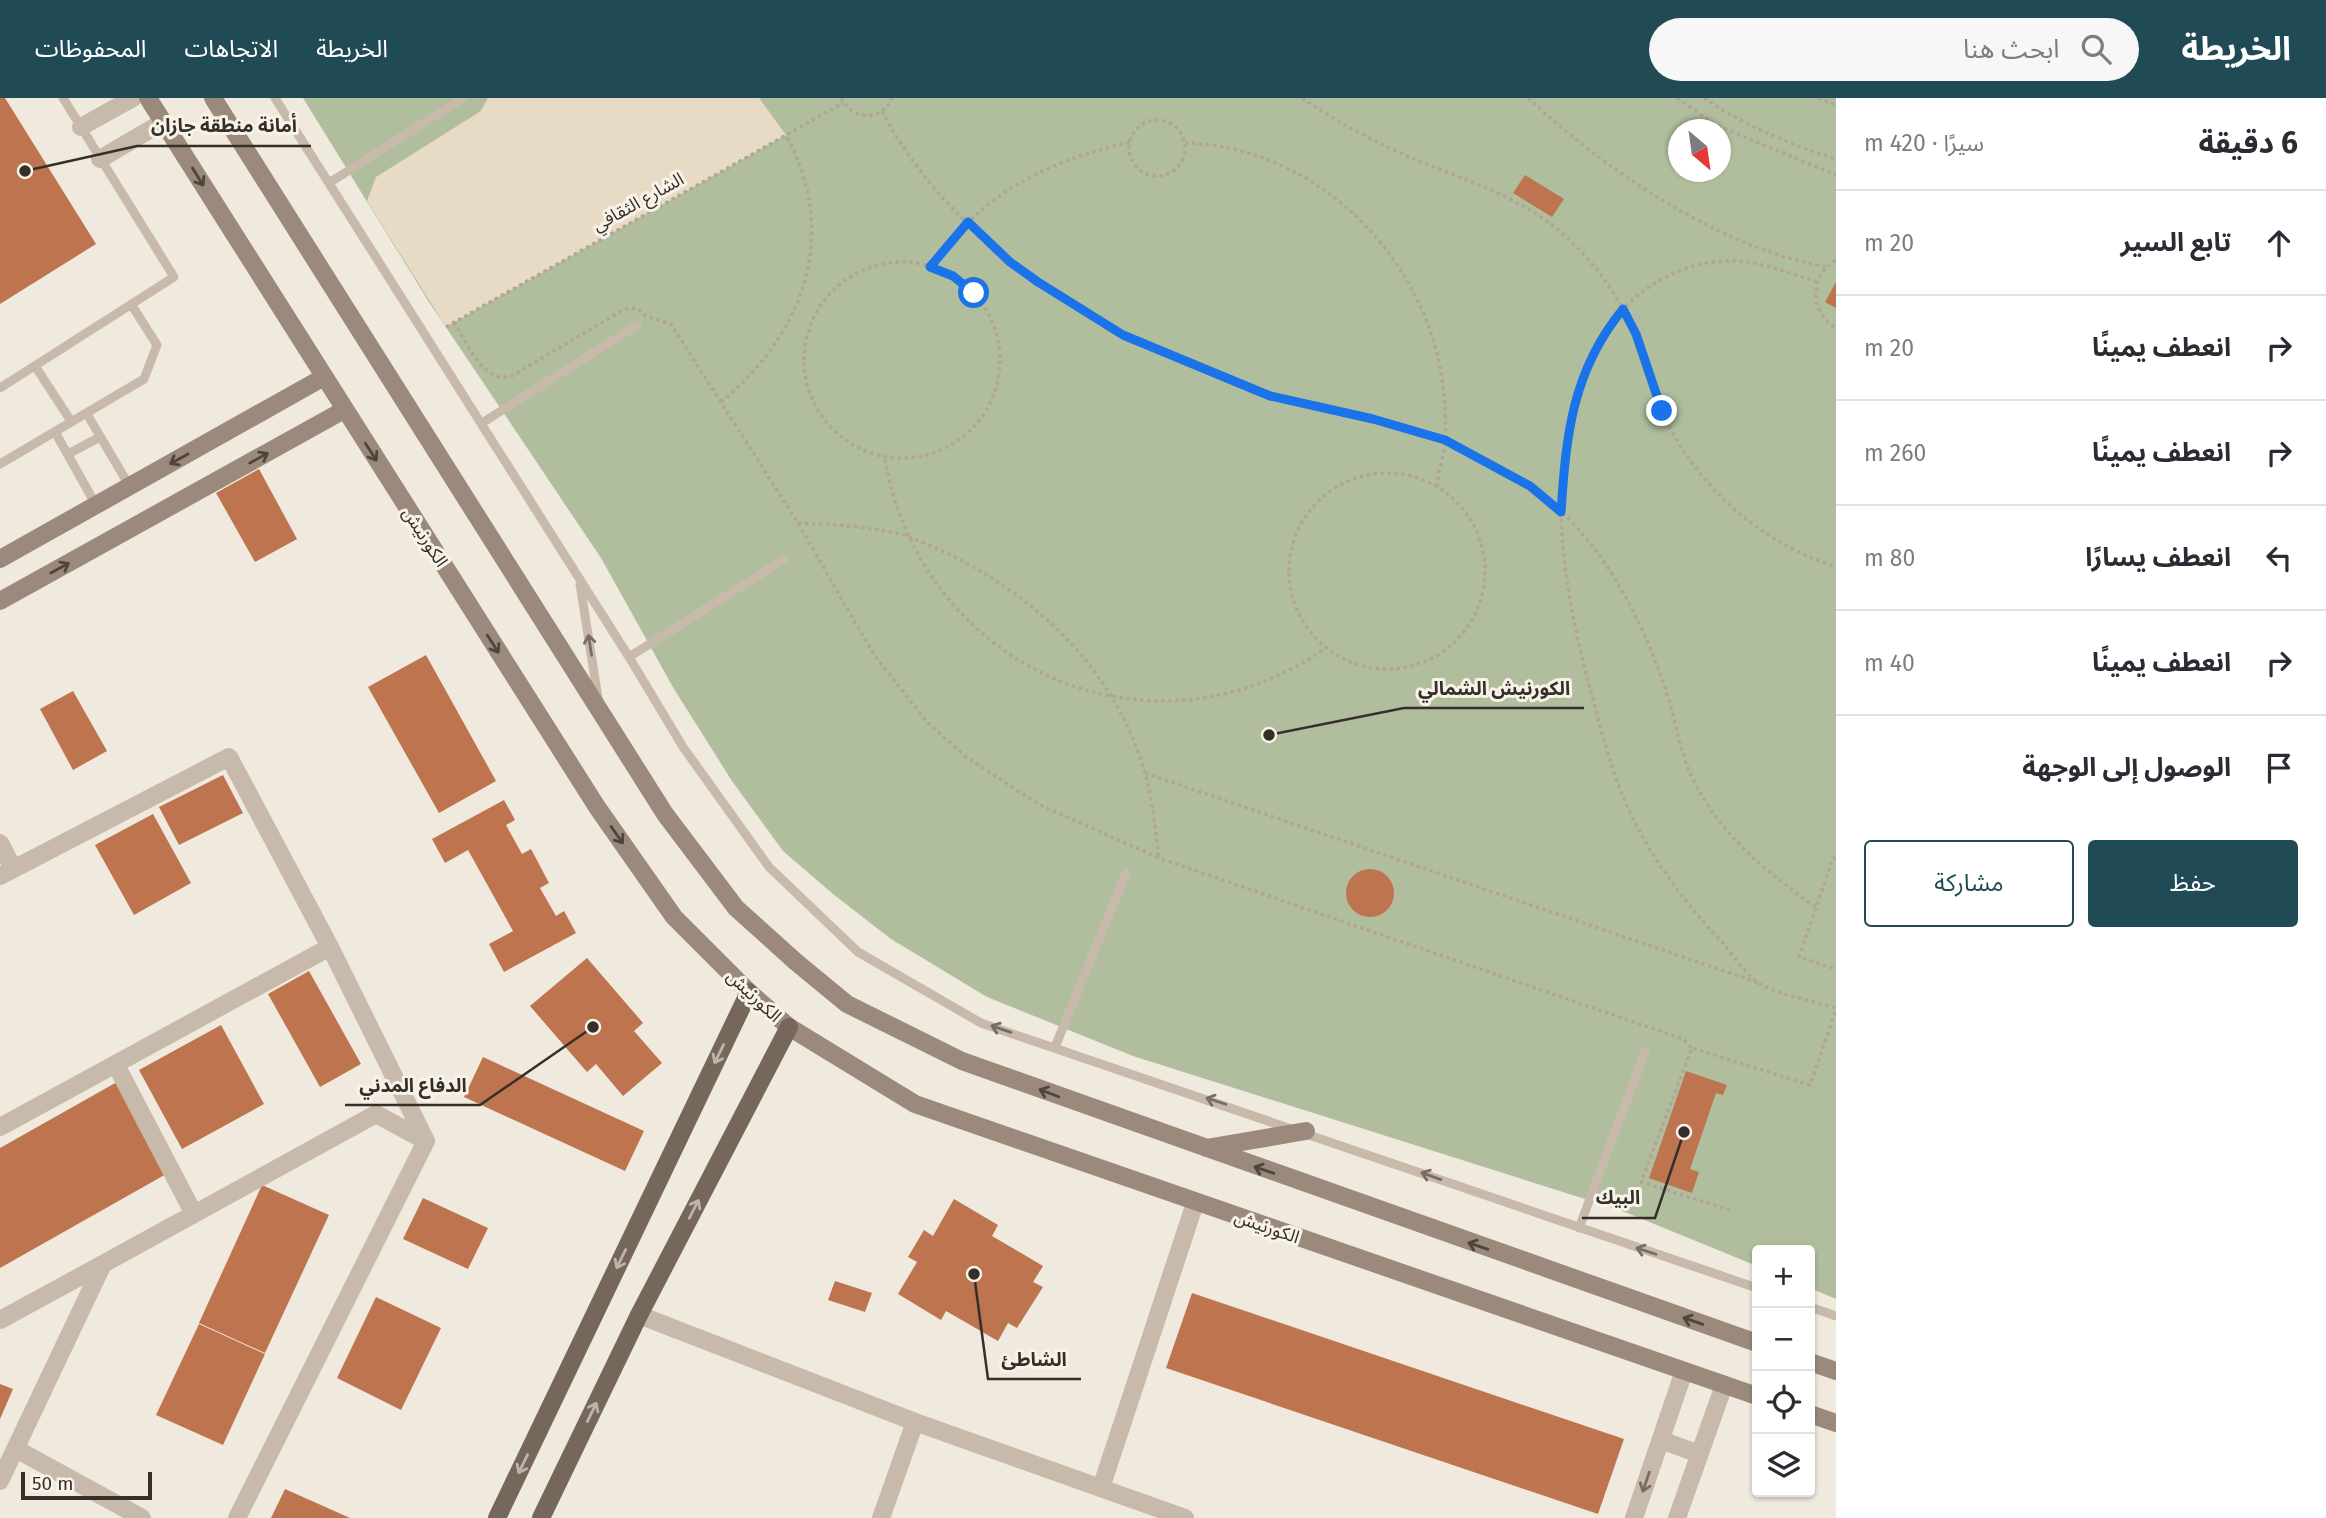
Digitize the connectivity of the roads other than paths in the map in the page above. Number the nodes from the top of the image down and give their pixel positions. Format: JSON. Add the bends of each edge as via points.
{"nodes":[{"id":1,"x":63,"y":98,"type":"edge"},
{"id":2,"x":133,"y":98,"type":"edge"},
{"id":3,"x":148,"y":98,"type":"edge"},
{"id":4,"x":212,"y":98,"type":"edge"},
{"id":5,"x":275,"y":98,"type":"edge"},
{"id":6,"x":463,"y":98,"type":"edge"},
{"id":7,"x":163,"y":122,"type":"junction"},
{"id":8,"x":81,"y":127,"type":"junction"},
{"id":9,"x":100,"y":159,"type":"junction"},
{"id":10,"x":329,"y":183,"type":"junction"},
{"id":11,"x":131,"y":304,"type":"junction"},
{"id":12,"x":637,"y":325,"type":"dead end"},
{"id":13,"x":35,"y":366,"type":"junction"},
{"id":14,"x":324,"y":377,"type":"junction"},
{"id":15,"x":0,"y":388,"type":"edge"},
{"id":16,"x":344,"y":410,"type":"junction"},
{"id":17,"x":86,"y":414,"type":"junction"},
{"id":18,"x":71,"y":421,"type":"junction"},
{"id":19,"x":482,"y":424,"type":"junction"},
{"id":20,"x":55,"y":432,"type":"junction"},
{"id":21,"x":100,"y":436,"type":"junction"},
{"id":22,"x":68,"y":454,"type":"junction"},
{"id":23,"x":0,"y":464,"type":"edge"},
{"id":24,"x":130,"y":486,"type":"junction"},
{"id":25,"x":96,"y":505,"type":"junction"},
{"id":26,"x":0,"y":559,"type":"edge"},
{"id":27,"x":783,"y":560,"type":"dead end"},
{"id":28,"x":580,"y":580,"type":"junction"},
{"id":29,"x":0,"y":601,"type":"edge"},
{"id":30,"x":629,"y":657,"type":"junction"},
{"id":31,"x":600,"y":711,"type":"junction"},
{"id":32,"x":0,"y":843,"type":"edge"},
{"id":33,"x":7,"y":872,"type":"edge"},
{"id":34,"x":1126,"y":873,"type":"dead end"},
{"id":35,"x":330,"y":947,"type":"junction"},
{"id":36,"x":749,"y":992,"type":"junction"},
{"id":37,"x":789,"y":1027,"type":"junction"},
{"id":38,"x":1055,"y":1047,"type":"junction"},
{"id":39,"x":1645,"y":1052,"type":"dead end"},
{"id":40,"x":116,"y":1065,"type":"junction"},
{"id":41,"x":0,"y":1127,"type":"edge"},
{"id":42,"x":1306,"y":1131,"type":"junction"},
{"id":43,"x":426,"y":1141,"type":"junction"},
{"id":44,"x":1203,"y":1148,"type":"junction"},
{"id":45,"x":1195,"y":1203,"type":"junction"},
{"id":46,"x":194,"y":1214,"type":"junction"},
{"id":47,"x":1579,"y":1228,"type":"junction"},
{"id":48,"x":103,"y":1264,"type":"junction"},
{"id":49,"x":1752,"y":1286,"type":"edge"},
{"id":50,"x":1813,"y":1308,"type":"edge"},
{"id":51,"x":639,"y":1315,"type":"junction"},
{"id":52,"x":1836,"y":1316,"type":"edge"},
{"id":53,"x":0,"y":1320,"type":"edge"},
{"id":54,"x":1752,"y":1341,"type":"edge"},
{"id":55,"x":1815,"y":1364,"type":"edge"},
{"id":56,"x":1684,"y":1371,"type":"junction"},
{"id":57,"x":1836,"y":1371,"type":"edge"},
{"id":58,"x":1724,"y":1384,"type":"junction"},
{"id":59,"x":1752,"y":1394,"type":"edge"},
{"id":60,"x":1815,"y":1416,"type":"edge"},
{"id":61,"x":915,"y":1422,"type":"junction"},
{"id":62,"x":1836,"y":1423,"type":"edge"},
{"id":63,"x":1661,"y":1440,"type":"junction"},
{"id":64,"x":16,"y":1449,"type":"junction"},
{"id":65,"x":1699,"y":1454,"type":"junction"},
{"id":66,"x":0,"y":1481,"type":"edge"},
{"id":67,"x":1101,"y":1488,"type":"junction"},
{"id":68,"x":142,"y":1518,"type":"edge"},
{"id":69,"x":237,"y":1518,"type":"edge"},
{"id":70,"x":497,"y":1518,"type":"edge"},
{"id":71,"x":541,"y":1518,"type":"edge"},
{"id":72,"x":881,"y":1518,"type":"edge"},
{"id":73,"x":1185,"y":1518,"type":"edge"},
{"id":74,"x":1634,"y":1518,"type":"edge"},
{"id":75,"x":1677,"y":1518,"type":"edge"}],
"edges":[{"from":1,"to":8,"type":"lane"},
{"from":2,"to":8,"type":"street"},
{"from":3,"to":7,"type":"main road","name":"الكورنيش"},
{"from":4,"to":31,"type":"main road"},
{"from":5,"to":10,"type":"lane"},
{"from":6,"to":10,"type":"lane"},
{"from":7,"to":9,"type":"street"},
{"from":7,"to":14,"type":"main road","name":"الكورنيش","one_way":true},
{"from":8,"to":9,"type":"lane"},
{"from":9,"to":11,"type":"lane","via":[[174,277]]},
{"from":10,"to":19,"type":"lane"},
{"from":11,"to":13,"type":"lane"},
{"from":11,"to":17,"type":"lane","via":[[157,345],[144,379]]},
{"from":12,"to":19,"type":"lane"},
{"from":13,"to":15,"type":"lane"},
{"from":13,"to":18,"type":"lane"},
{"from":14,"to":16,"type":"main road","name":"الكورنيش"},
{"from":14,"to":24,"type":"main road","one_way":true},
{"from":29,"to":16,"type":"main road","one_way":true},
{"from":16,"to":36,"type":"main road","name":"الكورنيش","one_way":true,"via":[[674,918]]},
{"from":17,"to":18,"type":"lane"},
{"from":17,"to":21,"type":"lane"},
{"from":18,"to":20,"type":"lane"},
{"from":19,"to":28,"type":"lane"},
{"from":20,"to":22,"type":"lane"},
{"from":20,"to":23,"type":"lane"},
{"from":21,"to":22,"type":"lane"},
{"from":21,"to":24,"type":"lane"},
{"from":22,"to":25,"type":"lane"},
{"from":24,"to":25,"type":"main road"},
{"from":25,"to":26,"type":"main road"},
{"from":27,"to":30,"type":"lane"},
{"from":28,"to":30,"type":"lane"},
{"from":31,"to":28,"type":"lane","one_way":true},
{"from":38,"to":30,"type":"lane","one_way":true,"via":[[981,1023],[858,952],[769,867],[683,747]]},
{"from":44,"to":31,"type":"main road","one_way":true,"via":[[962,1061],[847,1004],[736,908],[665,814]]},
{"from":32,"to":33,"type":"street"},
{"from":33,"to":35,"type":"street","via":[[229,757]]},
{"from":34,"to":38,"type":"lane"},
{"from":35,"to":40,"type":"street"},
{"from":35,"to":43,"type":"street"},
{"from":36,"to":37,"type":"main road","name":"الكورنيش"},
{"from":36,"to":70,"type":"main road","one_way":true},
{"from":37,"to":45,"type":"main road","name":"الكورنيش","via":[[915,1104]]},
{"from":51,"to":37,"type":"main road","one_way":true},
{"from":42,"to":38,"type":"lane","one_way":true},
{"from":39,"to":47,"type":"lane"},
{"from":40,"to":41,"type":"street"},
{"from":40,"to":46,"type":"street"},
{"from":42,"to":44,"type":"main road"},
{"from":47,"to":42,"type":"lane","one_way":true},
{"from":43,"to":46,"type":"street","via":[[376,1114]]},
{"from":43,"to":69,"type":"street"},
{"from":54,"to":44,"type":"main road","one_way":true},
{"from":45,"to":56,"type":"main road","name":"الكورنيش"},
{"from":45,"to":67,"type":"street"},
{"from":46,"to":48,"type":"street"},
{"from":49,"to":47,"type":"lane","one_way":true},
{"from":48,"to":53,"type":"street"},
{"from":48,"to":64,"type":"street"},
{"from":50,"to":52,"type":"lane"},
{"from":51,"to":61,"type":"street"},
{"from":71,"to":51,"type":"main road","one_way":true},
{"from":55,"to":57,"type":"main road"},
{"from":56,"to":58,"type":"main road","name":"الكورنيش"},
{"from":56,"to":63,"type":"street"},
{"from":58,"to":59,"type":"main road","name":"الكورنيش"},
{"from":58,"to":65,"type":"street"},
{"from":60,"to":62,"type":"main road"},
{"from":61,"to":67,"type":"street"},
{"from":61,"to":72,"type":"street"},
{"from":63,"to":65,"type":"street"},
{"from":63,"to":74,"type":"street","one_way":true},
{"from":64,"to":66,"type":"street"},
{"from":64,"to":68,"type":"street"},
{"from":65,"to":75,"type":"street"},
{"from":67,"to":73,"type":"street"}]}
